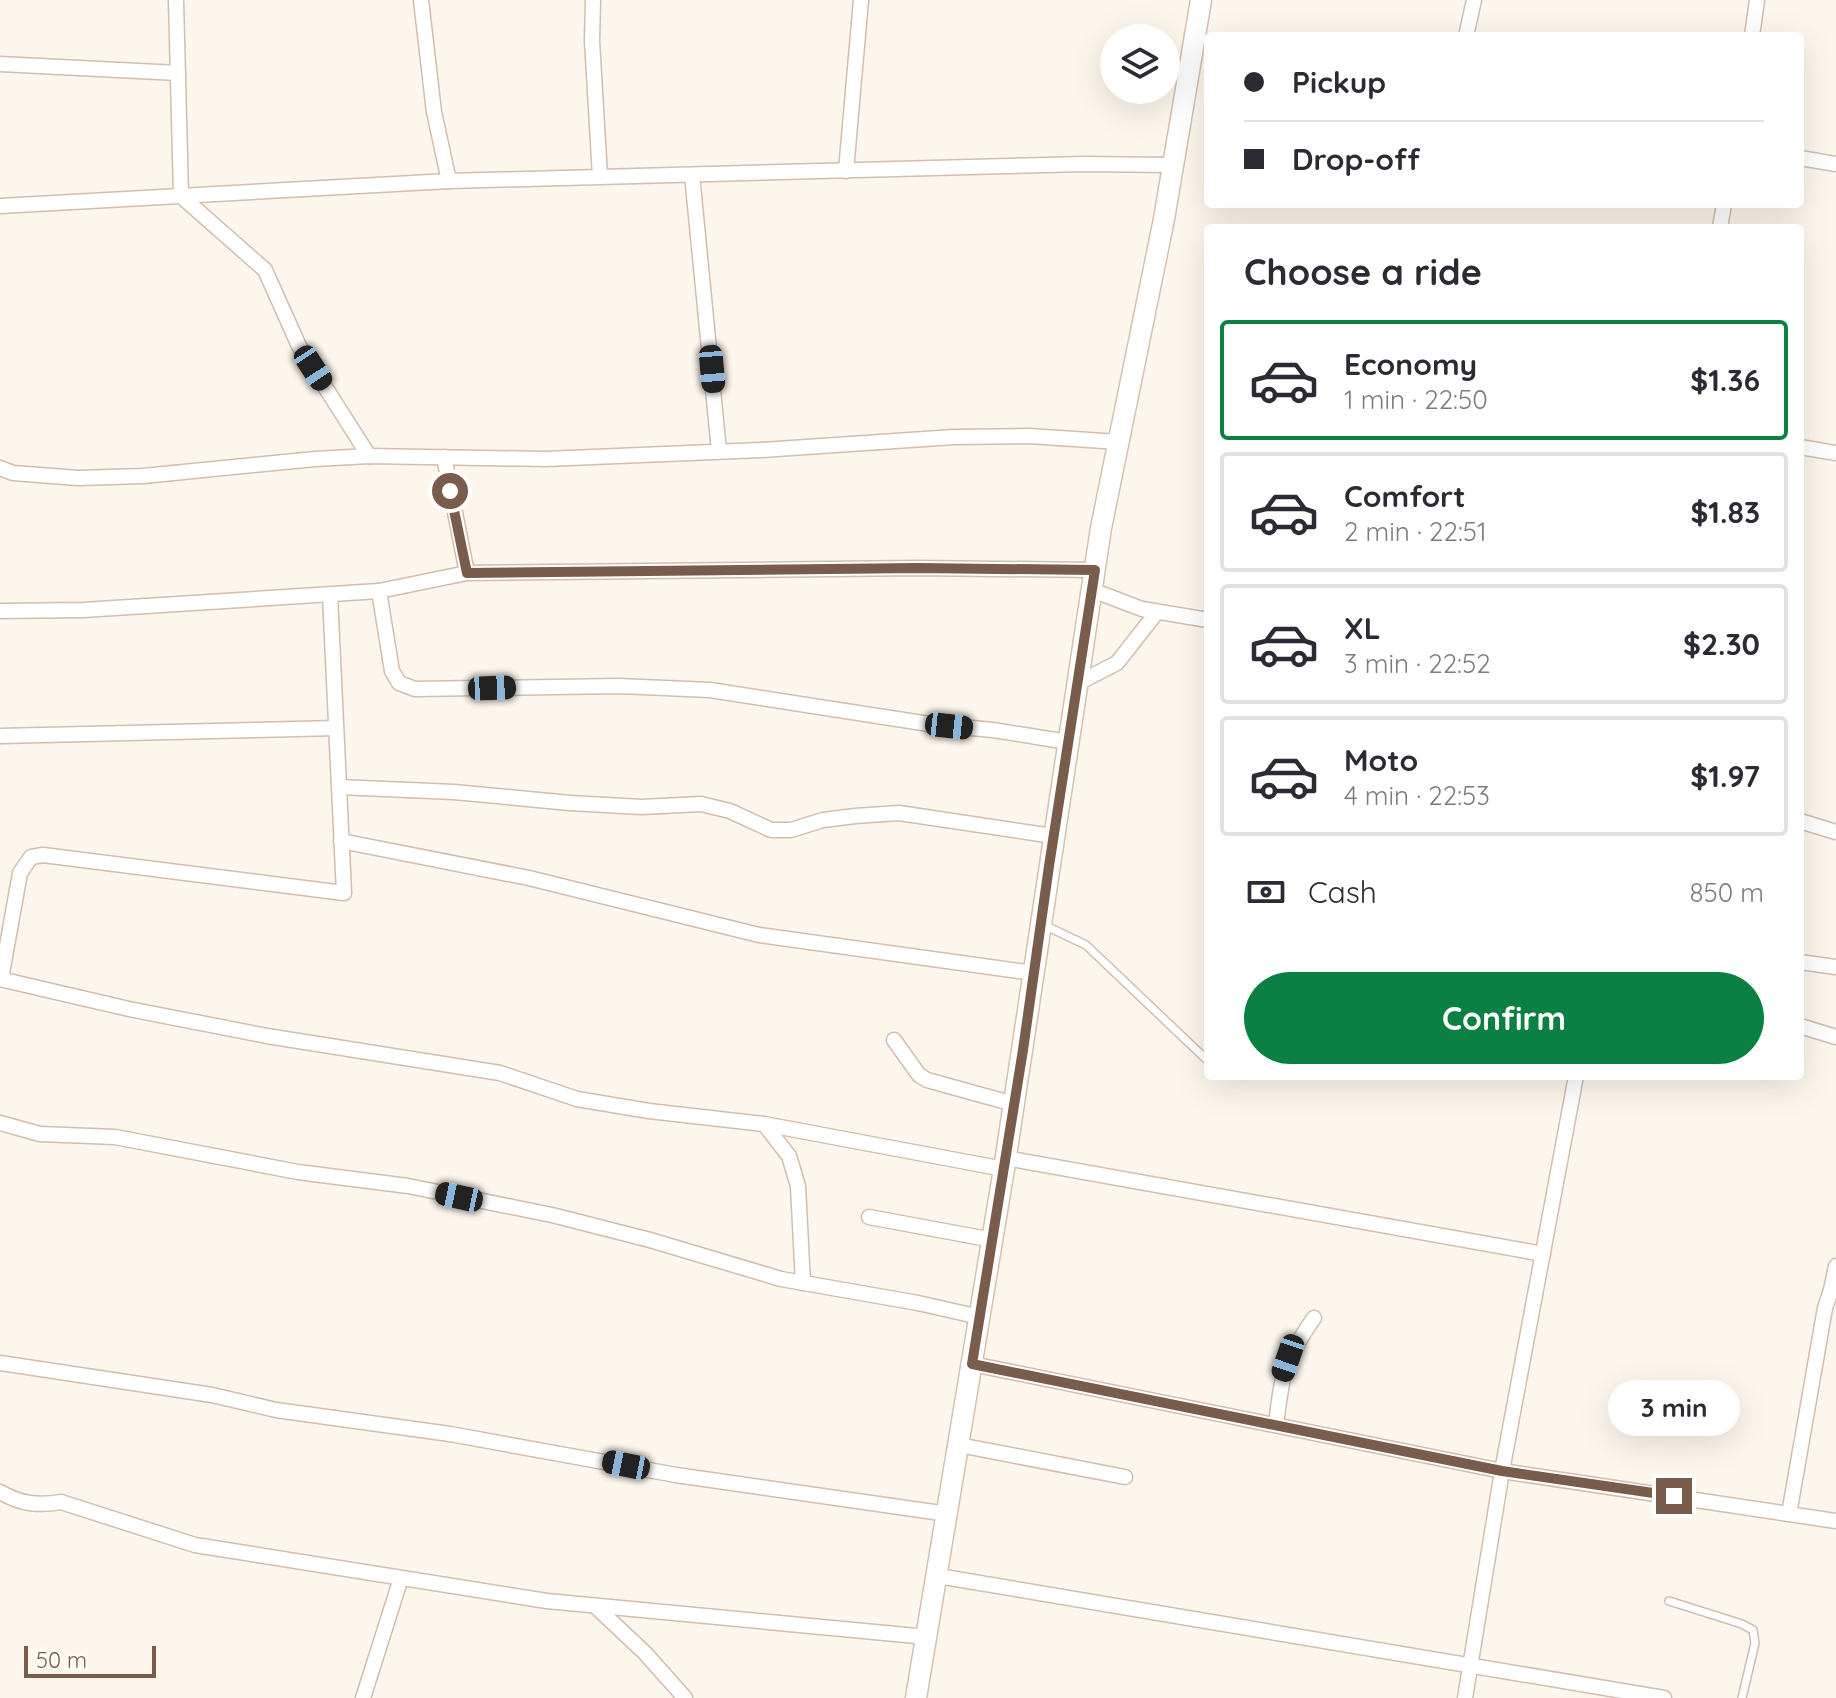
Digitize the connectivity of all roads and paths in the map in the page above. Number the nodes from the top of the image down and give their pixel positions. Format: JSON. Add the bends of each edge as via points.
{"nodes":[{"id":1,"x":176,"y":0,"type":"edge"},
{"id":2,"x":421,"y":0,"type":"edge"},
{"id":3,"x":593,"y":0,"type":"edge"},
{"id":4,"x":861,"y":0,"type":"edge"},
{"id":5,"x":1201,"y":0,"type":"edge"},
{"id":6,"x":1474,"y":0,"type":"edge"},
{"id":7,"x":1757,"y":0,"type":"edge"},
{"id":8,"x":1467,"y":32,"type":"edge"},
{"id":9,"x":1753,"y":32,"type":"edge"},
{"id":10,"x":1199,"y":50,"type":"edge"},
{"id":11,"x":0,"y":64,"type":"edge"},
{"id":12,"x":178,"y":73,"type":"junction"},
{"id":13,"x":1804,"y":159,"type":"edge"},
{"id":14,"x":1836,"y":164,"type":"edge"},
{"id":15,"x":1171,"y":165,"type":"junction"},
{"id":16,"x":846,"y":171,"type":"junction"},
{"id":17,"x":692,"y":175,"type":"junction"},
{"id":18,"x":600,"y":176,"type":"junction"},
{"id":19,"x":449,"y":181,"type":"junction"},
{"id":20,"x":181,"y":196,"type":"junction"},
{"id":21,"x":0,"y":206,"type":"edge"},
{"id":22,"x":1119,"y":442,"type":"junction"},
{"id":23,"x":1804,"y":448,"type":"edge"},
{"id":24,"x":719,"y":451,"type":"junction"},
{"id":25,"x":1836,"y":453,"type":"edge"},
{"id":26,"x":369,"y":456,"type":"junction"},
{"id":27,"x":444,"y":457,"type":"junction"},
{"id":28,"x":0,"y":468,"type":"edge"},
{"id":29,"x":467,"y":573,"type":"junction"},
{"id":30,"x":1094,"y":580,"type":"junction"},
{"id":31,"x":379,"y":591,"type":"junction"},
{"id":32,"x":330,"y":595,"type":"junction"},
{"id":33,"x":0,"y":611,"type":"edge"},
{"id":34,"x":1157,"y":612,"type":"junction"},
{"id":35,"x":1204,"y":619,"type":"edge"},
{"id":36,"x":1078,"y":683,"type":"junction"},
{"id":37,"x":336,"y":728,"type":"junction"},
{"id":38,"x":0,"y":736,"type":"edge"},
{"id":39,"x":1068,"y":742,"type":"junction"},
{"id":40,"x":339,"y":787,"type":"junction"},
{"id":41,"x":1804,"y":822,"type":"edge"},
{"id":42,"x":1836,"y":832,"type":"edge"},
{"id":43,"x":1053,"y":836,"type":"junction"},
{"id":44,"x":341,"y":841,"type":"junction"},
{"id":45,"x":1040,"y":923,"type":"junction"},
{"id":46,"x":1804,"y":963,"type":"edge"},
{"id":47,"x":1836,"y":967,"type":"edge"},
{"id":48,"x":1033,"y":973,"type":"junction"},
{"id":49,"x":0,"y":979,"type":"edge"},
{"id":50,"x":1804,"y":1027,"type":"edge"},
{"id":51,"x":1836,"y":1037,"type":"edge"},
{"id":52,"x":894,"y":1040,"type":"dead end"},
{"id":53,"x":1204,"y":1057,"type":"edge"},
{"id":54,"x":1575,"y":1080,"type":"edge"},
{"id":55,"x":1014,"y":1104,"type":"junction"},
{"id":56,"x":0,"y":1123,"type":"edge"},
{"id":57,"x":764,"y":1124,"type":"junction"},
{"id":58,"x":1005,"y":1164,"type":"junction"},
{"id":59,"x":869,"y":1217,"type":"dead end"},
{"id":60,"x":993,"y":1240,"type":"junction"},
{"id":61,"x":1543,"y":1254,"type":"junction"},
{"id":62,"x":1836,"y":1266,"type":"edge"},
{"id":63,"x":803,"y":1283,"type":"junction"},
{"id":64,"x":1834,"y":1288,"type":"edge"},
{"id":65,"x":980,"y":1317,"type":"junction"},
{"id":66,"x":1314,"y":1318,"type":"dead end"},
{"id":67,"x":0,"y":1363,"type":"edge"},
{"id":68,"x":972,"y":1364,"type":"junction"},
{"id":69,"x":1276,"y":1425,"type":"junction"},
{"id":70,"x":959,"y":1445,"type":"junction"},
{"id":71,"x":1502,"y":1471,"type":"junction"},
{"id":72,"x":1125,"y":1477,"type":"dead end"},
{"id":73,"x":0,"y":1492,"type":"edge"},
{"id":74,"x":948,"y":1514,"type":"junction"},
{"id":75,"x":1789,"y":1514,"type":"junction"},
{"id":76,"x":1836,"y":1521,"type":"edge"},
{"id":77,"x":938,"y":1576,"type":"junction"},
{"id":78,"x":401,"y":1578,"type":"junction"},
{"id":79,"x":1669,"y":1601,"type":"dead end"},
{"id":80,"x":595,"y":1606,"type":"junction"},
{"id":81,"x":927,"y":1637,"type":"junction"},
{"id":82,"x":1471,"y":1664,"type":"junction"},
{"id":83,"x":363,"y":1698,"type":"edge"},
{"id":84,"x":685,"y":1698,"type":"edge"},
{"id":85,"x":916,"y":1698,"type":"edge"},
{"id":86,"x":1465,"y":1698,"type":"edge"},
{"id":87,"x":1664,"y":1698,"type":"edge"},
{"id":88,"x":1742,"y":1698,"type":"edge"}],
"edges":[{"from":1,"to":12,"type":"street"},
{"from":2,"to":19,"type":"street","via":[[434,112]]},
{"from":3,"to":18,"type":"street"},
{"from":4,"to":16,"type":"street"},
{"from":5,"to":10,"type":"street"},
{"from":6,"to":8,"type":"street"},
{"from":7,"to":9,"type":"street"},
{"from":10,"to":15,"type":"street"},
{"from":11,"to":12,"type":"street"},
{"from":12,"to":20,"type":"street"},
{"from":13,"to":14,"type":"street"},
{"from":15,"to":16,"type":"street"},
{"from":15,"to":22,"type":"street"},
{"from":16,"to":17,"type":"street"},
{"from":17,"to":18,"type":"street"},
{"from":17,"to":24,"type":"street"},
{"from":18,"to":19,"type":"street"},
{"from":19,"to":20,"type":"street"},
{"from":20,"to":21,"type":"street"},
{"from":20,"to":26,"type":"street","via":[[265,270],[299,346]]},
{"from":22,"to":24,"type":"street","via":[[954,437]]},
{"from":22,"to":30,"type":"street"},
{"from":23,"to":25,"type":"street"},
{"from":24,"to":27,"type":"street","via":[[545,459]]},
{"from":26,"to":27,"type":"street"},
{"from":26,"to":28,"type":"street","via":[[104,478]]},
{"from":27,"to":29,"type":"street"},
{"from":29,"to":30,"type":"street","via":[[918,568]]},
{"from":29,"to":31,"type":"street"},
{"from":30,"to":34,"type":"street","via":[[1142,609]]},
{"from":30,"to":36,"type":"street"},
{"from":31,"to":32,"type":"street"},
{"from":31,"to":39,"type":"street","via":[[392,671],[399,683],[415,689],[710,690]]},
{"from":32,"to":33,"type":"street"},
{"from":32,"to":37,"type":"street"},
{"from":34,"to":35,"type":"street"},
{"from":34,"to":36,"type":"street","via":[[1117,663]]},
{"from":36,"to":39,"type":"street"},
{"from":37,"to":38,"type":"street"},
{"from":37,"to":40,"type":"street"},
{"from":39,"to":43,"type":"street"},
{"from":40,"to":43,"type":"street","via":[[642,807],[701,804],[771,830],[899,813]]},
{"from":40,"to":44,"type":"street"},
{"from":41,"to":42,"type":"street"},
{"from":43,"to":45,"type":"street"},
{"from":44,"to":48,"type":"street","via":[[529,878],[759,935]]},
{"from":44,"to":49,"type":"street","via":[[344,893],[31,857],[20,873]]},
{"from":45,"to":48,"type":"street"},
{"from":45,"to":53,"type":"lane","via":[[1086,945]]},
{"from":46,"to":47,"type":"street"},
{"from":48,"to":55,"type":"street"},
{"from":49,"to":57,"type":"street","via":[[267,1036],[500,1073],[577,1099]]},
{"from":50,"to":51,"type":"street"},
{"from":52,"to":55,"type":"street","via":[[927,1080]]},
{"from":54,"to":61,"type":"street"},
{"from":55,"to":58,"type":"street"},
{"from":56,"to":63,"type":"street","via":[[40,1134],[115,1137],[298,1172],[408,1186],[552,1215]]},
{"from":57,"to":58,"type":"street"},
{"from":57,"to":63,"type":"street","via":[[789,1156],[798,1186]]},
{"from":58,"to":60,"type":"street"},
{"from":58,"to":61,"type":"street"},
{"from":59,"to":60,"type":"street"},
{"from":60,"to":65,"type":"street"},
{"from":61,"to":71,"type":"street"},
{"from":62,"to":64,"type":"street"},
{"from":63,"to":65,"type":"street"},
{"from":64,"to":75,"type":"street","via":[[1825,1308]]},
{"from":65,"to":68,"type":"street"},
{"from":66,"to":69,"type":"street","via":[[1288,1358]]},
{"from":67,"to":74,"type":"street","via":[[676,1475]]},
{"from":68,"to":69,"type":"street"},
{"from":68,"to":70,"type":"street"},
{"from":69,"to":71,"type":"street"},
{"from":70,"to":72,"type":"street"},
{"from":70,"to":74,"type":"street"},
{"from":71,"to":75,"type":"street"},
{"from":71,"to":82,"type":"street"},
{"from":73,"to":78,"type":"street","via":[[26,1504],[61,1502],[195,1545]]},
{"from":74,"to":77,"type":"street"},
{"from":75,"to":76,"type":"street"},
{"from":77,"to":81,"type":"street"},
{"from":77,"to":82,"type":"street"},
{"from":78,"to":80,"type":"street"},
{"from":78,"to":83,"type":"street"},
{"from":79,"to":88,"type":"lane","via":[[1753,1630],[1755,1643]]},
{"from":80,"to":81,"type":"street"},
{"from":80,"to":84,"type":"street"},
{"from":81,"to":85,"type":"street"},
{"from":82,"to":86,"type":"street"},
{"from":82,"to":87,"type":"street"}]}
